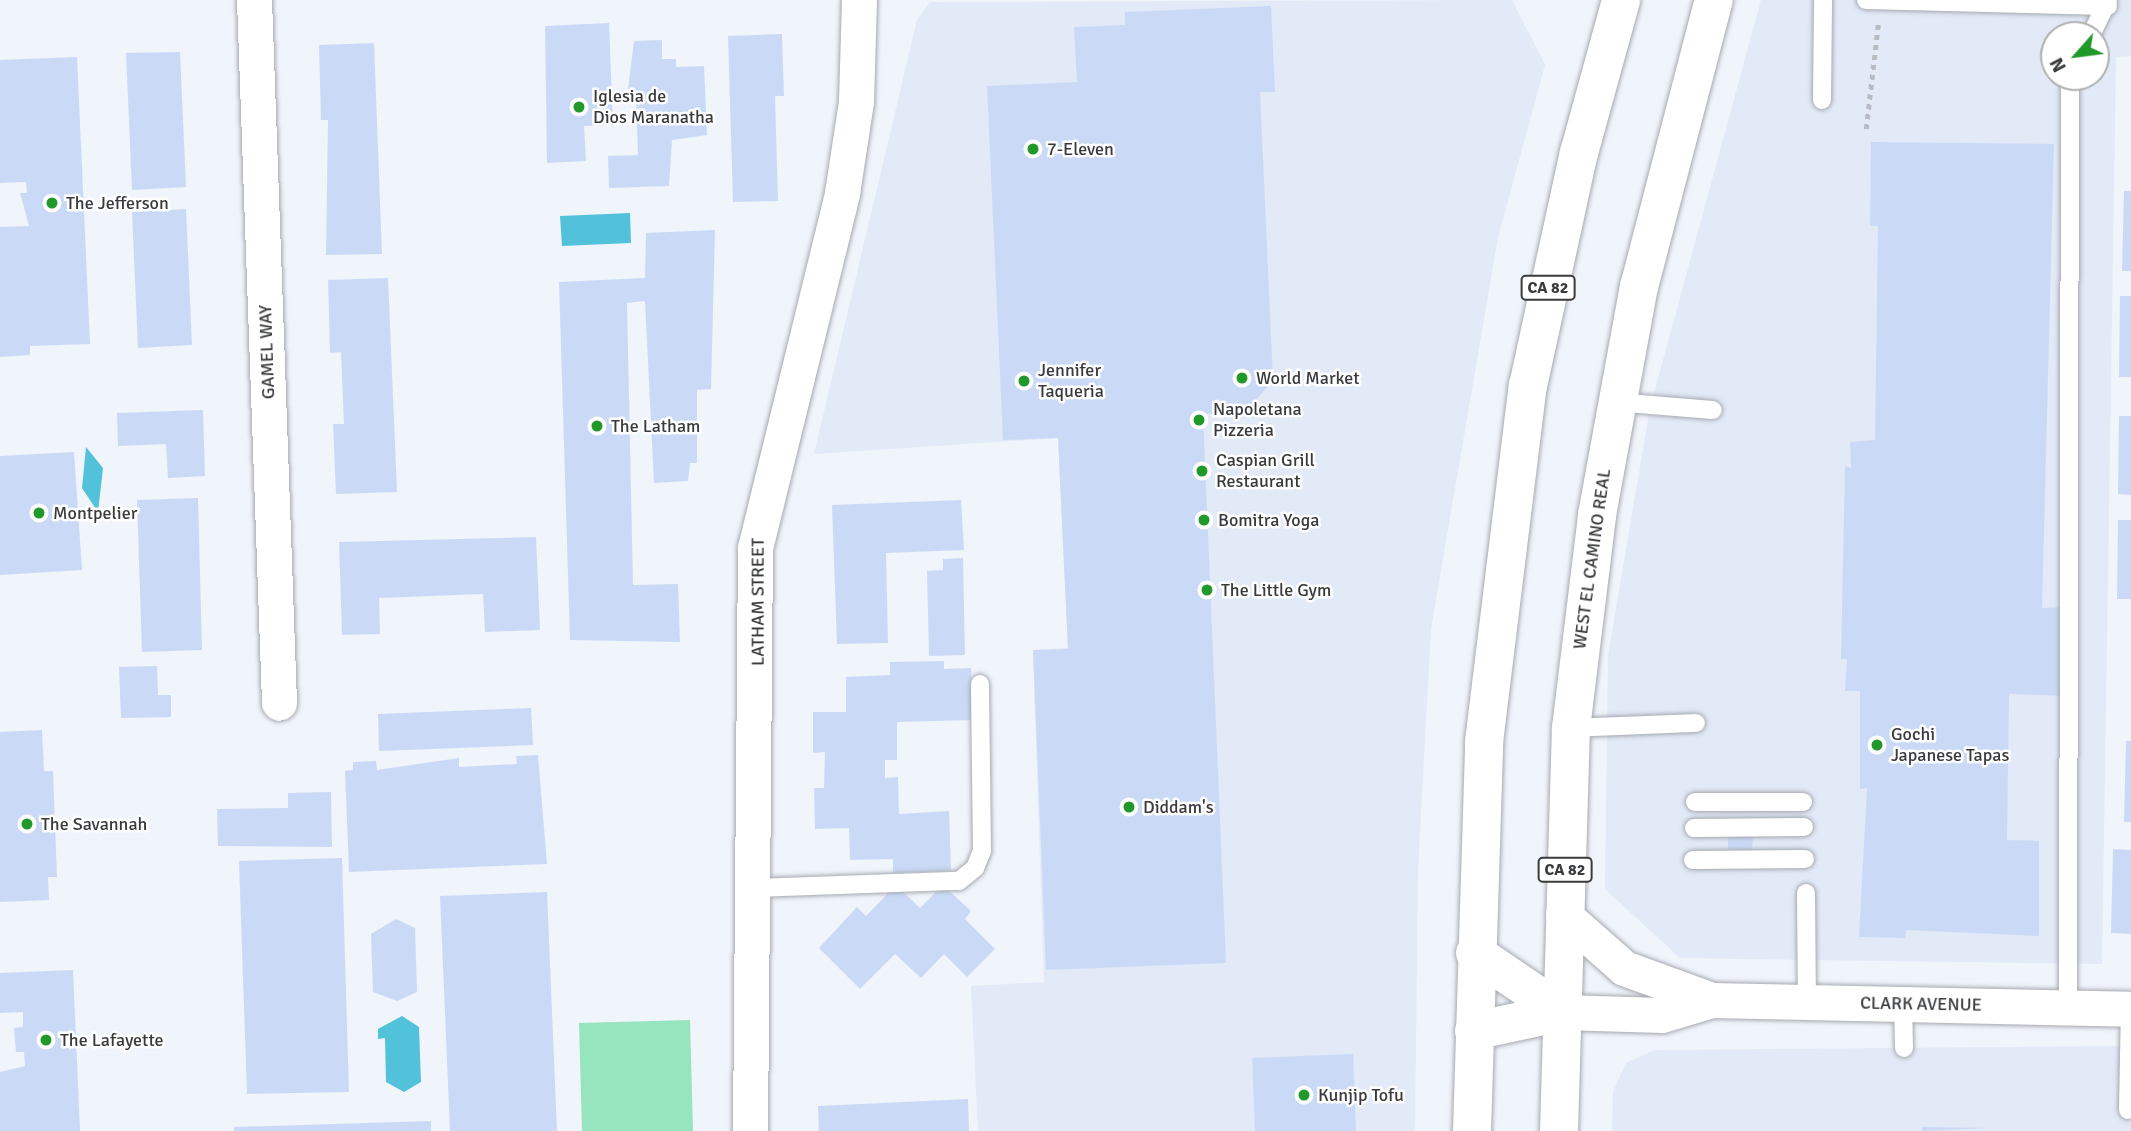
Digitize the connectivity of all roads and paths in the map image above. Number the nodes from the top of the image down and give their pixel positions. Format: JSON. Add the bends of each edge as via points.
{"nodes":[{"id":1,"x":254,"y":0,"type":"edge"},
{"id":2,"x":859,"y":0,"type":"edge"},
{"id":3,"x":1621,"y":0,"type":"edge"},
{"id":4,"x":1714,"y":0,"type":"edge"},
{"id":5,"x":1823,"y":0,"type":"edge"},
{"id":6,"x":1873,"y":1,"type":"edge"},
{"id":7,"x":2108,"y":3,"type":"edge"},
{"id":8,"x":2098,"y":21,"type":"edge"},
{"id":9,"x":2070,"y":91,"type":"edge"},
{"id":10,"x":1822,"y":100,"type":"dead end"},
{"id":11,"x":1866,"y":129,"type":"dead end"},
{"id":12,"x":1615,"y":402,"type":"junction"},
{"id":13,"x":1713,"y":410,"type":"dead end"},
{"id":14,"x":980,"y":684,"type":"dead end"},
{"id":15,"x":279,"y":704,"type":"dead end"},
{"id":16,"x":1696,"y":723,"type":"dead end"},
{"id":17,"x":1572,"y":728,"type":"junction"},
{"id":18,"x":1695,"y":802,"type":"dead end"},
{"id":19,"x":1803,"y":802,"type":"dead end"},
{"id":20,"x":1804,"y":827,"type":"dead end"},
{"id":21,"x":1694,"y":828,"type":"dead end"},
{"id":22,"x":1805,"y":859,"type":"dead end"},
{"id":23,"x":1693,"y":860,"type":"dead end"},
{"id":24,"x":754,"y":888,"type":"junction"},
{"id":25,"x":1806,"y":893,"type":"dead end"},
{"id":26,"x":1563,"y":914,"type":"junction"},
{"id":27,"x":1475,"y":953,"type":"junction"},
{"id":28,"x":1712,"y":1000,"type":"junction"},
{"id":29,"x":1807,"y":1002,"type":"junction"},
{"id":30,"x":1903,"y":1003,"type":"junction"},
{"id":31,"x":2068,"y":1007,"type":"junction"},
{"id":32,"x":2130,"y":1009,"type":"edge"},
{"id":33,"x":1562,"y":1012,"type":"junction"},
{"id":34,"x":1474,"y":1013,"type":"junction"},
{"id":35,"x":1904,"y":1048,"type":"dead end"},
{"id":36,"x":2127,"y":1110,"type":"dead end"},
{"id":37,"x":751,"y":1131,"type":"edge"},
{"id":38,"x":1472,"y":1131,"type":"edge"},
{"id":39,"x":1559,"y":1131,"type":"edge"}],
"edges":[{"from":1,"to":15,"type":"street","name":"GAMEL WAY"},
{"from":2,"to":24,"type":"street","name":"LATHAM STREET","via":[[856,101],[842,193],[755,548]]},
{"from":3,"to":27,"type":"main road","number":"CA 82","via":[[1576,166],[1528,386],[1484,742]]},
{"from":4,"to":12,"type":"main road","name":"WEST EL CAMINO REAL","number":"CA 82","via":[[1663,184]]},
{"from":5,"to":10,"type":"lane"},
{"from":6,"to":7,"type":"lane"},
{"from":6,"to":11,"type":"path"},
{"from":7,"to":8,"type":"lane"},
{"from":9,"to":31,"type":"lane"},
{"from":12,"to":13,"type":"lane"},
{"from":12,"to":17,"type":"main road","name":"WEST EL CAMINO REAL","number":"CA 82"},
{"from":14,"to":24,"type":"lane","via":[[982,851],[975,868],[959,881]]},
{"from":16,"to":17,"type":"lane"},
{"from":17,"to":26,"type":"main road","name":"WEST EL CAMINO REAL","number":"CA 82"},
{"from":18,"to":19,"type":"lane"},
{"from":20,"to":21,"type":"lane"},
{"from":22,"to":23,"type":"lane"},
{"from":24,"to":37,"type":"street","name":"LATHAM STREET"},
{"from":25,"to":29,"type":"lane"},
{"from":26,"to":28,"type":"street","name":"CLARK AVENUE","via":[[1624,968]]},
{"from":26,"to":33,"type":"main road","name":"WEST EL CAMINO REAL","number":"CA 82"},
{"from":27,"to":33,"type":"main road"},
{"from":27,"to":34,"type":"main road"},
{"from":28,"to":29,"type":"street","name":"CLARK AVENUE"},
{"from":28,"to":33,"type":"street","name":"CLARK AVENUE","via":[[1662,1015]]},
{"from":29,"to":30,"type":"street","name":"CLARK AVENUE"},
{"from":30,"to":31,"type":"street","name":"CLARK AVENUE"},
{"from":30,"to":35,"type":"lane"},
{"from":31,"to":32,"type":"street","name":"CLARK AVENUE"},
{"from":32,"to":36,"type":"lane"},
{"from":33,"to":34,"type":"main road"},
{"from":33,"to":39,"type":"main road","name":"WEST EL CAMINO REAL","number":"CA 82"},
{"from":34,"to":38,"type":"main road"}]}
